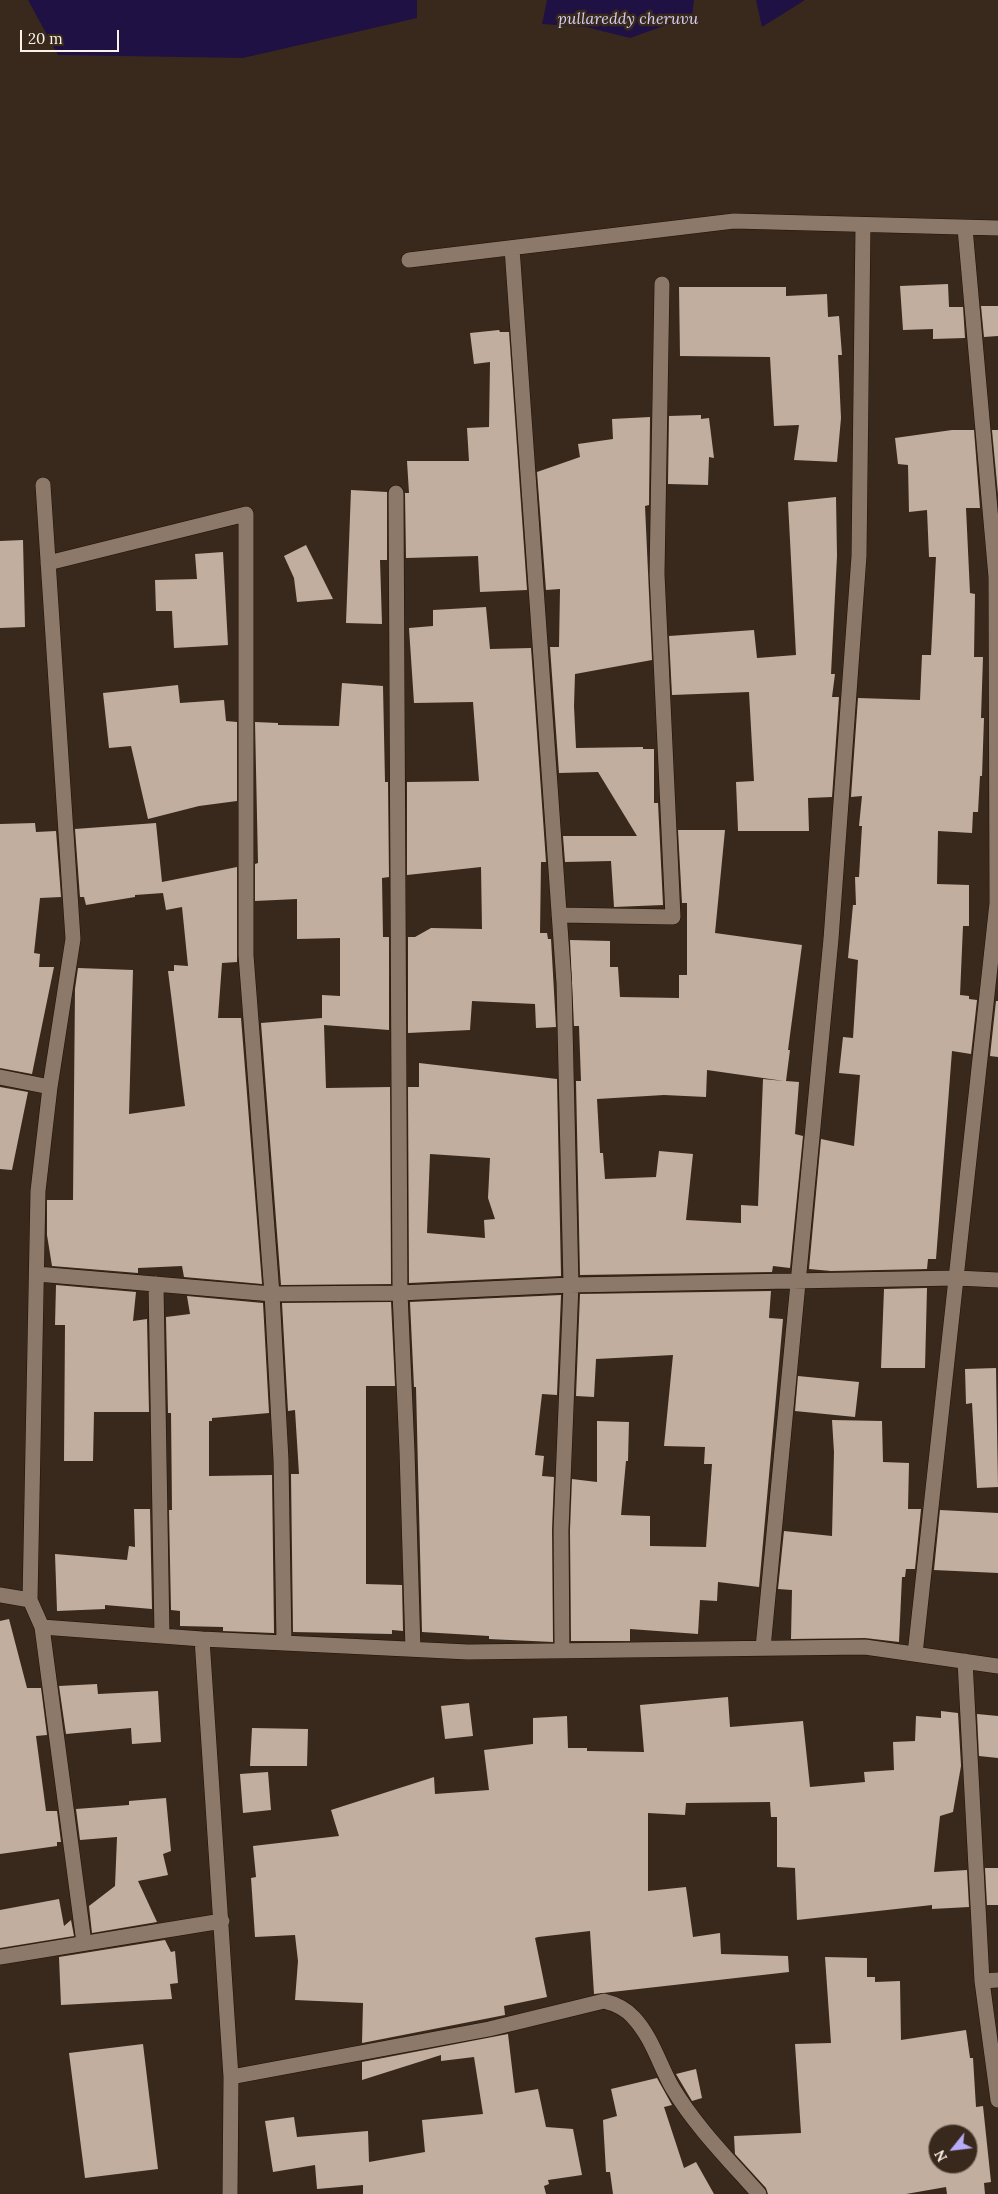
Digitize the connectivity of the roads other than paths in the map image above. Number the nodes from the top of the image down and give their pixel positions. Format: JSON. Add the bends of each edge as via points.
{"nodes":[{"id":1,"x":863,"y":225,"type":"junction"},
{"id":2,"x":965,"y":228,"type":"junction"},
{"id":3,"x":998,"y":228,"type":"edge"},
{"id":4,"x":512,"y":248,"type":"junction"},
{"id":5,"x":408,"y":260,"type":"dead end"},
{"id":6,"x":662,"y":284,"type":"dead end"},
{"id":7,"x":43,"y":485,"type":"dead end"},
{"id":8,"x":396,"y":493,"type":"dead end"},
{"id":9,"x":48,"y":563,"type":"junction"},
{"id":10,"x":559,"y":915,"type":"junction"},
{"id":11,"x":0,"y":1078,"type":"edge"},
{"id":12,"x":50,"y":1087,"type":"junction"},
{"id":13,"x":37,"y":1274,"type":"junction"},
{"id":14,"x":957,"y":1278,"type":"junction"},
{"id":15,"x":798,"y":1280,"type":"junction"},
{"id":16,"x":998,"y":1280,"type":"edge"},
{"id":17,"x":156,"y":1284,"type":"junction"},
{"id":18,"x":571,"y":1285,"type":"junction"},
{"id":19,"x":400,"y":1293,"type":"junction"},
{"id":20,"x":272,"y":1294,"type":"junction"},
{"id":21,"x":0,"y":1596,"type":"edge"},
{"id":22,"x":30,"y":1600,"type":"junction"},
{"id":23,"x":42,"y":1627,"type":"junction"},
{"id":24,"x":162,"y":1636,"type":"junction"},
{"id":25,"x":202,"y":1639,"type":"junction"},
{"id":26,"x":284,"y":1643,"type":"junction"},
{"id":27,"x":763,"y":1648,"type":"junction"},
{"id":28,"x":413,"y":1649,"type":"junction"},
{"id":29,"x":562,"y":1651,"type":"junction"},
{"id":30,"x":914,"y":1654,"type":"junction"},
{"id":31,"x":966,"y":1661,"type":"junction"},
{"id":32,"x":998,"y":1666,"type":"edge"},
{"id":33,"x":222,"y":1921,"type":"junction"},
{"id":34,"x":84,"y":1943,"type":"junction"},
{"id":35,"x":0,"y":1957,"type":"edge"},
{"id":36,"x":982,"y":1980,"type":"junction"},
{"id":37,"x":998,"y":1980,"type":"edge"},
{"id":38,"x":230,"y":2077,"type":"junction"},
{"id":39,"x":998,"y":2100,"type":"edge"},
{"id":40,"x":230,"y":2194,"type":"edge"},
{"id":41,"x":759,"y":2194,"type":"edge"}],
"edges":[{"from":1,"to":2,"type":"street"},
{"from":1,"to":4,"type":"street","via":[[734,222]]},
{"from":1,"to":15,"type":"street","via":[[860,556],[831,939]]},
{"from":2,"to":3,"type":"street"},
{"from":2,"to":14,"type":"street","via":[[996,577],[997,903]]},
{"from":4,"to":5,"type":"street"},
{"from":4,"to":10,"type":"street"},
{"from":6,"to":10,"type":"street","via":[[657,574],[673,916]]},
{"from":7,"to":9,"type":"street"},
{"from":8,"to":19,"type":"street"},
{"from":9,"to":12,"type":"street","via":[[73,939]]},
{"from":9,"to":20,"type":"street","via":[[246,514],[246,955]]},
{"from":10,"to":18,"type":"street","via":[[564,983]]},
{"from":11,"to":12,"type":"street"},
{"from":12,"to":13,"type":"street","via":[[38,1191]]},
{"from":13,"to":17,"type":"street"},
{"from":13,"to":22,"type":"street"},
{"from":14,"to":15,"type":"street"},
{"from":14,"to":16,"type":"street"},
{"from":14,"to":30,"type":"street"},
{"from":15,"to":18,"type":"street"},
{"from":15,"to":27,"type":"street"},
{"from":17,"to":20,"type":"street"},
{"from":17,"to":24,"type":"street"},
{"from":18,"to":19,"type":"street"},
{"from":18,"to":29,"type":"street","via":[[561,1530]]},
{"from":19,"to":20,"type":"street"},
{"from":19,"to":28,"type":"street"},
{"from":20,"to":26,"type":"street"},
{"from":21,"to":22,"type":"street"},
{"from":22,"to":23,"type":"street"},
{"from":23,"to":24,"type":"street"},
{"from":23,"to":34,"type":"street"},
{"from":24,"to":25,"type":"street"},
{"from":25,"to":26,"type":"street"},
{"from":25,"to":33,"type":"street"},
{"from":26,"to":28,"type":"street"},
{"from":27,"to":29,"type":"street"},
{"from":27,"to":30,"type":"street","via":[[865,1647]]},
{"from":28,"to":29,"type":"street"},
{"from":30,"to":31,"type":"street"},
{"from":31,"to":32,"type":"street"},
{"from":31,"to":36,"type":"street"},
{"from":33,"to":34,"type":"street"},
{"from":33,"to":38,"type":"street"},
{"from":34,"to":35,"type":"street"},
{"from":36,"to":37,"type":"street"},
{"from":36,"to":39,"type":"street"},
{"from":38,"to":40,"type":"street"},
{"from":38,"to":41,"type":"street","via":[[490,2029],[604,2001],[619,2005],[645,2032],[673,2088],[710,2138]]}]}
